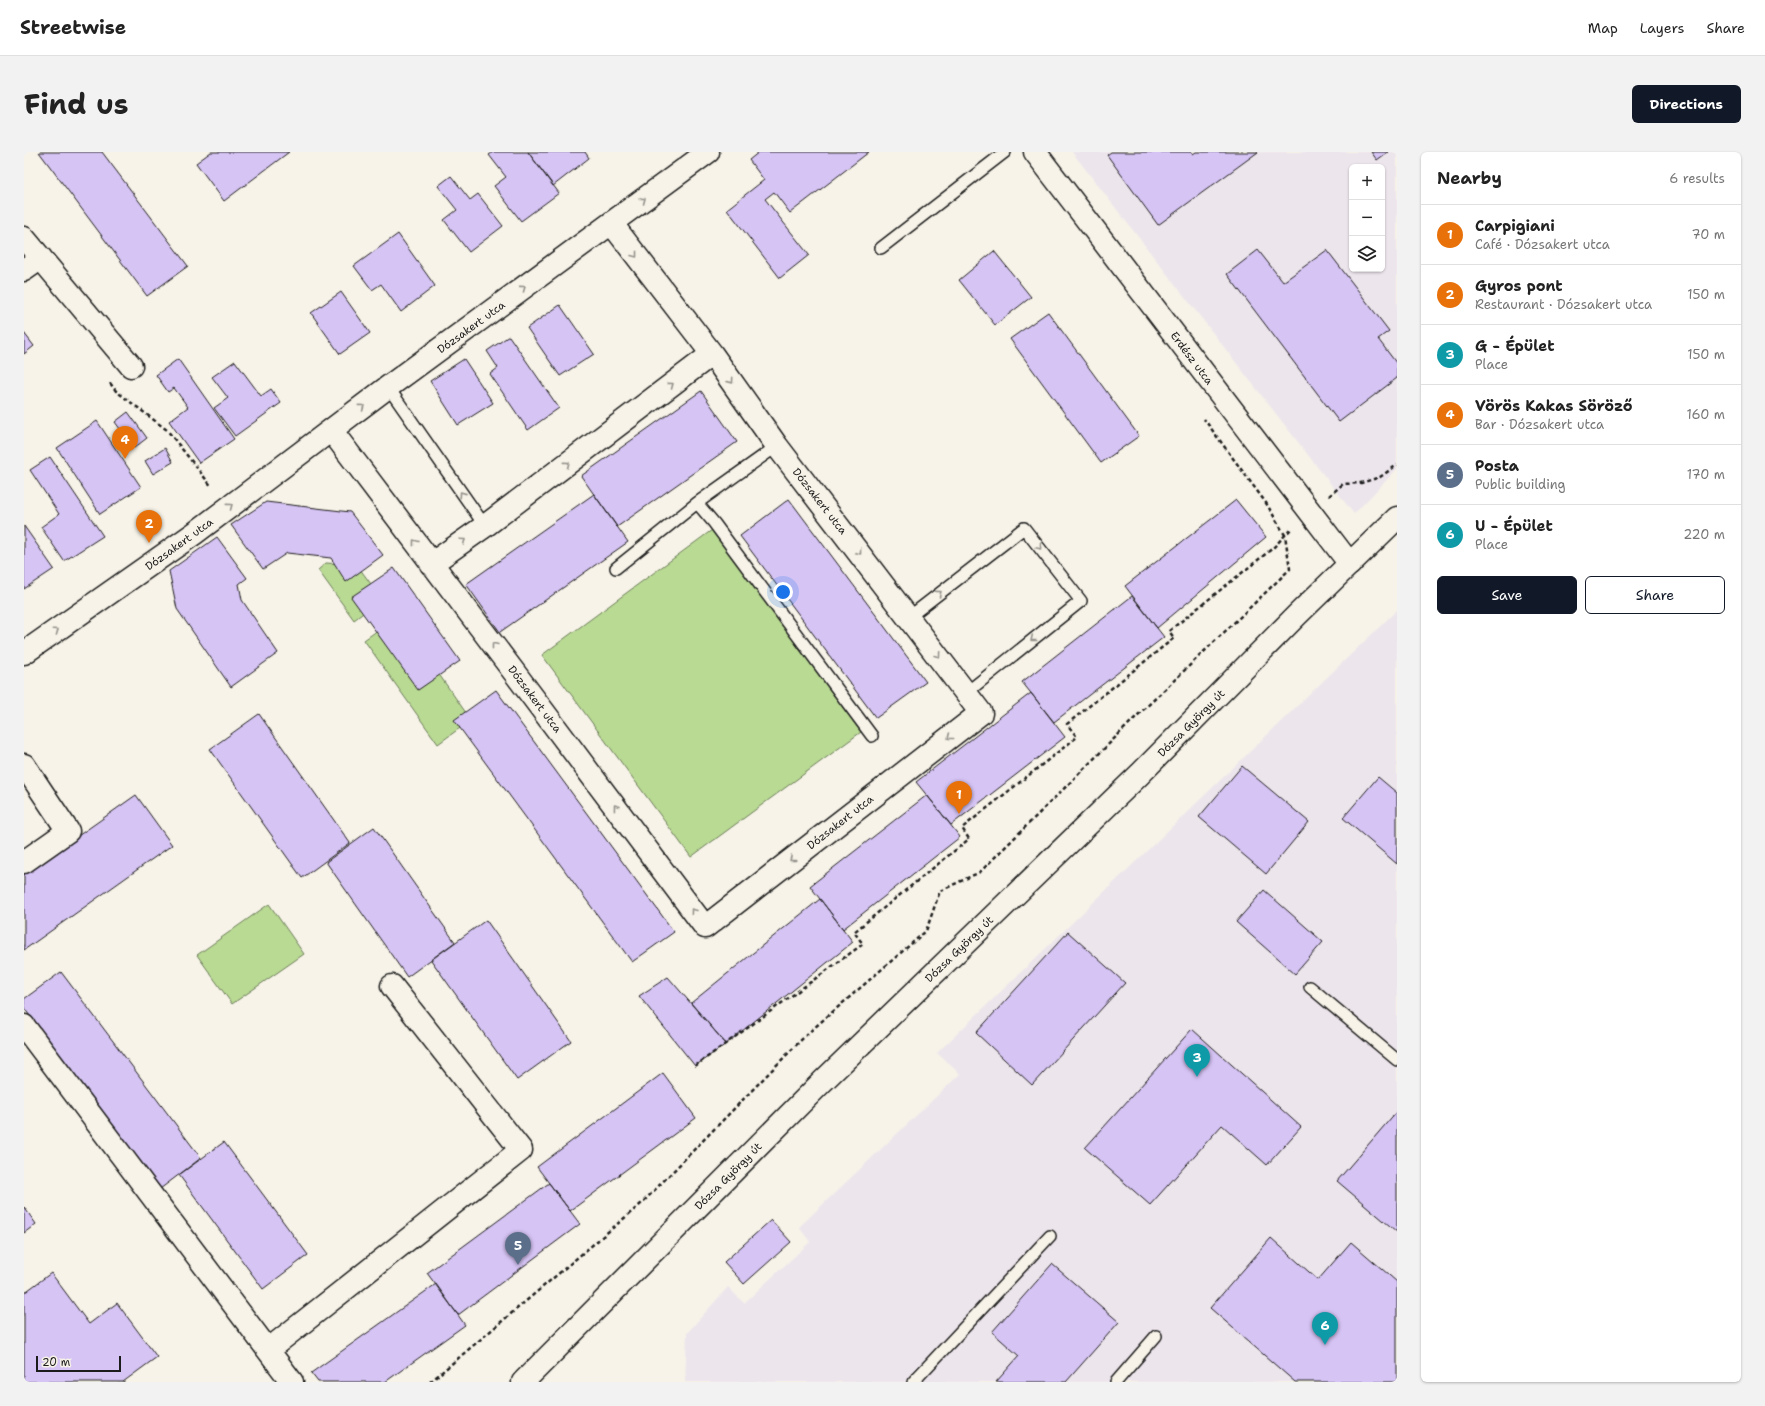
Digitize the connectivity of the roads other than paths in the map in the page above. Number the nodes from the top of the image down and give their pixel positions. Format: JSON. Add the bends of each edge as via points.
{"nodes":[{"id":1,"x":708,"y":152,"type":"edge"},
{"id":2,"x":1005,"y":152,"type":"edge"},
{"id":3,"x":1035,"y":152,"type":"edge"},
{"id":4,"x":612,"y":224,"type":"junction"},
{"id":5,"x":24,"y":238,"type":"edge"},
{"id":6,"x":882,"y":248,"type":"dead end"},
{"id":7,"x":32,"y":264,"type":"edge"},
{"id":8,"x":712,"y":354,"type":"junction"},
{"id":9,"x":131,"y":366,"type":"dead end"},
{"id":10,"x":388,"y":387,"type":"junction"},
{"id":11,"x":331,"y":430,"type":"junction"},
{"id":12,"x":777,"y":446,"type":"junction"},
{"id":13,"x":697,"y":504,"type":"junction"},
{"id":14,"x":1397,"y":518,"type":"edge"},
{"id":15,"x":485,"y":526,"type":"junction"},
{"id":16,"x":431,"y":564,"type":"junction"},
{"id":17,"x":1350,"y":564,"type":"junction"},
{"id":18,"x":616,"y":568,"type":"dead end"},
{"id":19,"x":908,"y":617,"type":"junction"},
{"id":20,"x":24,"y":653,"type":"edge"},
{"id":21,"x":966,"y":694,"type":"junction"},
{"id":22,"x":872,"y":736,"type":"dead end"},
{"id":23,"x":24,"y":765,"type":"edge"},
{"id":24,"x":24,"y":862,"type":"edge"},
{"id":25,"x":392,"y":986,"type":"dead end"},
{"id":26,"x":1310,"y":987,"type":"dead end"},
{"id":27,"x":24,"y":1026,"type":"edge"},
{"id":28,"x":1397,"y":1060,"type":"edge"},
{"id":29,"x":1050,"y":1236,"type":"dead end"},
{"id":30,"x":1156,"y":1336,"type":"dead end"},
{"id":31,"x":268,"y":1350,"type":"junction"},
{"id":32,"x":292,"y":1382,"type":"edge"},
{"id":33,"x":523,"y":1382,"type":"edge"},
{"id":34,"x":912,"y":1382,"type":"edge"},
{"id":35,"x":1116,"y":1382,"type":"edge"}],
"edges":[{"from":4,"to":1,"type":"street","name":"Dózsakert utca","one_way":true},
{"from":2,"to":6,"type":"lane"},
{"from":3,"to":17,"type":"street","name":"Erdész utca"},
{"from":4,"to":8,"type":"street","name":"Dózsakert utca","one_way":true},
{"from":10,"to":4,"type":"street","name":"Dózsakert utca","one_way":true},
{"from":5,"to":7,"type":"street"},
{"from":7,"to":9,"type":"street"},
{"from":8,"to":12,"type":"street","name":"Dózsakert utca","one_way":true},
{"from":15,"to":8,"type":"street","one_way":true},
{"from":11,"to":10,"type":"street","name":"Dózsakert utca","one_way":true},
{"from":15,"to":10,"type":"lane","one_way":true},
{"from":16,"to":11,"type":"street","name":"Dózsakert utca","one_way":true},
{"from":20,"to":11,"type":"street","name":"Dózsakert utca","one_way":true,"via":[[195,533]]},
{"from":12,"to":13,"type":"lane"},
{"from":12,"to":19,"type":"street","name":"Dózsakert utca","one_way":true},
{"from":13,"to":18,"type":"lane"},
{"from":13,"to":22,"type":"lane","via":[[714,523]]},
{"from":14,"to":17,"type":"street","name":"Dózsa György út"},
{"from":16,"to":15,"type":"street","one_way":true},
{"from":21,"to":16,"type":"street","name":"Dózsakert utca","one_way":true,"via":[[981,713],[705,927]]},
{"from":17,"to":33,"type":"street","name":"Dózsa György út","via":[[1140,774],[822,1082]]},
{"from":19,"to":21,"type":"street","name":"Dózsakert utca","one_way":true},
{"from":19,"to":21,"type":"lane","one_way":true,"via":[[1024,528],[1081,601]]},
{"from":23,"to":24,"type":"street","via":[[68,831]]},
{"from":25,"to":31,"type":"street","via":[[521,1150]]},
{"from":26,"to":28,"type":"lane"},
{"from":27,"to":31,"type":"street"},
{"from":29,"to":34,"type":"lane"},
{"from":30,"to":35,"type":"lane"},
{"from":31,"to":32,"type":"street"}]}
